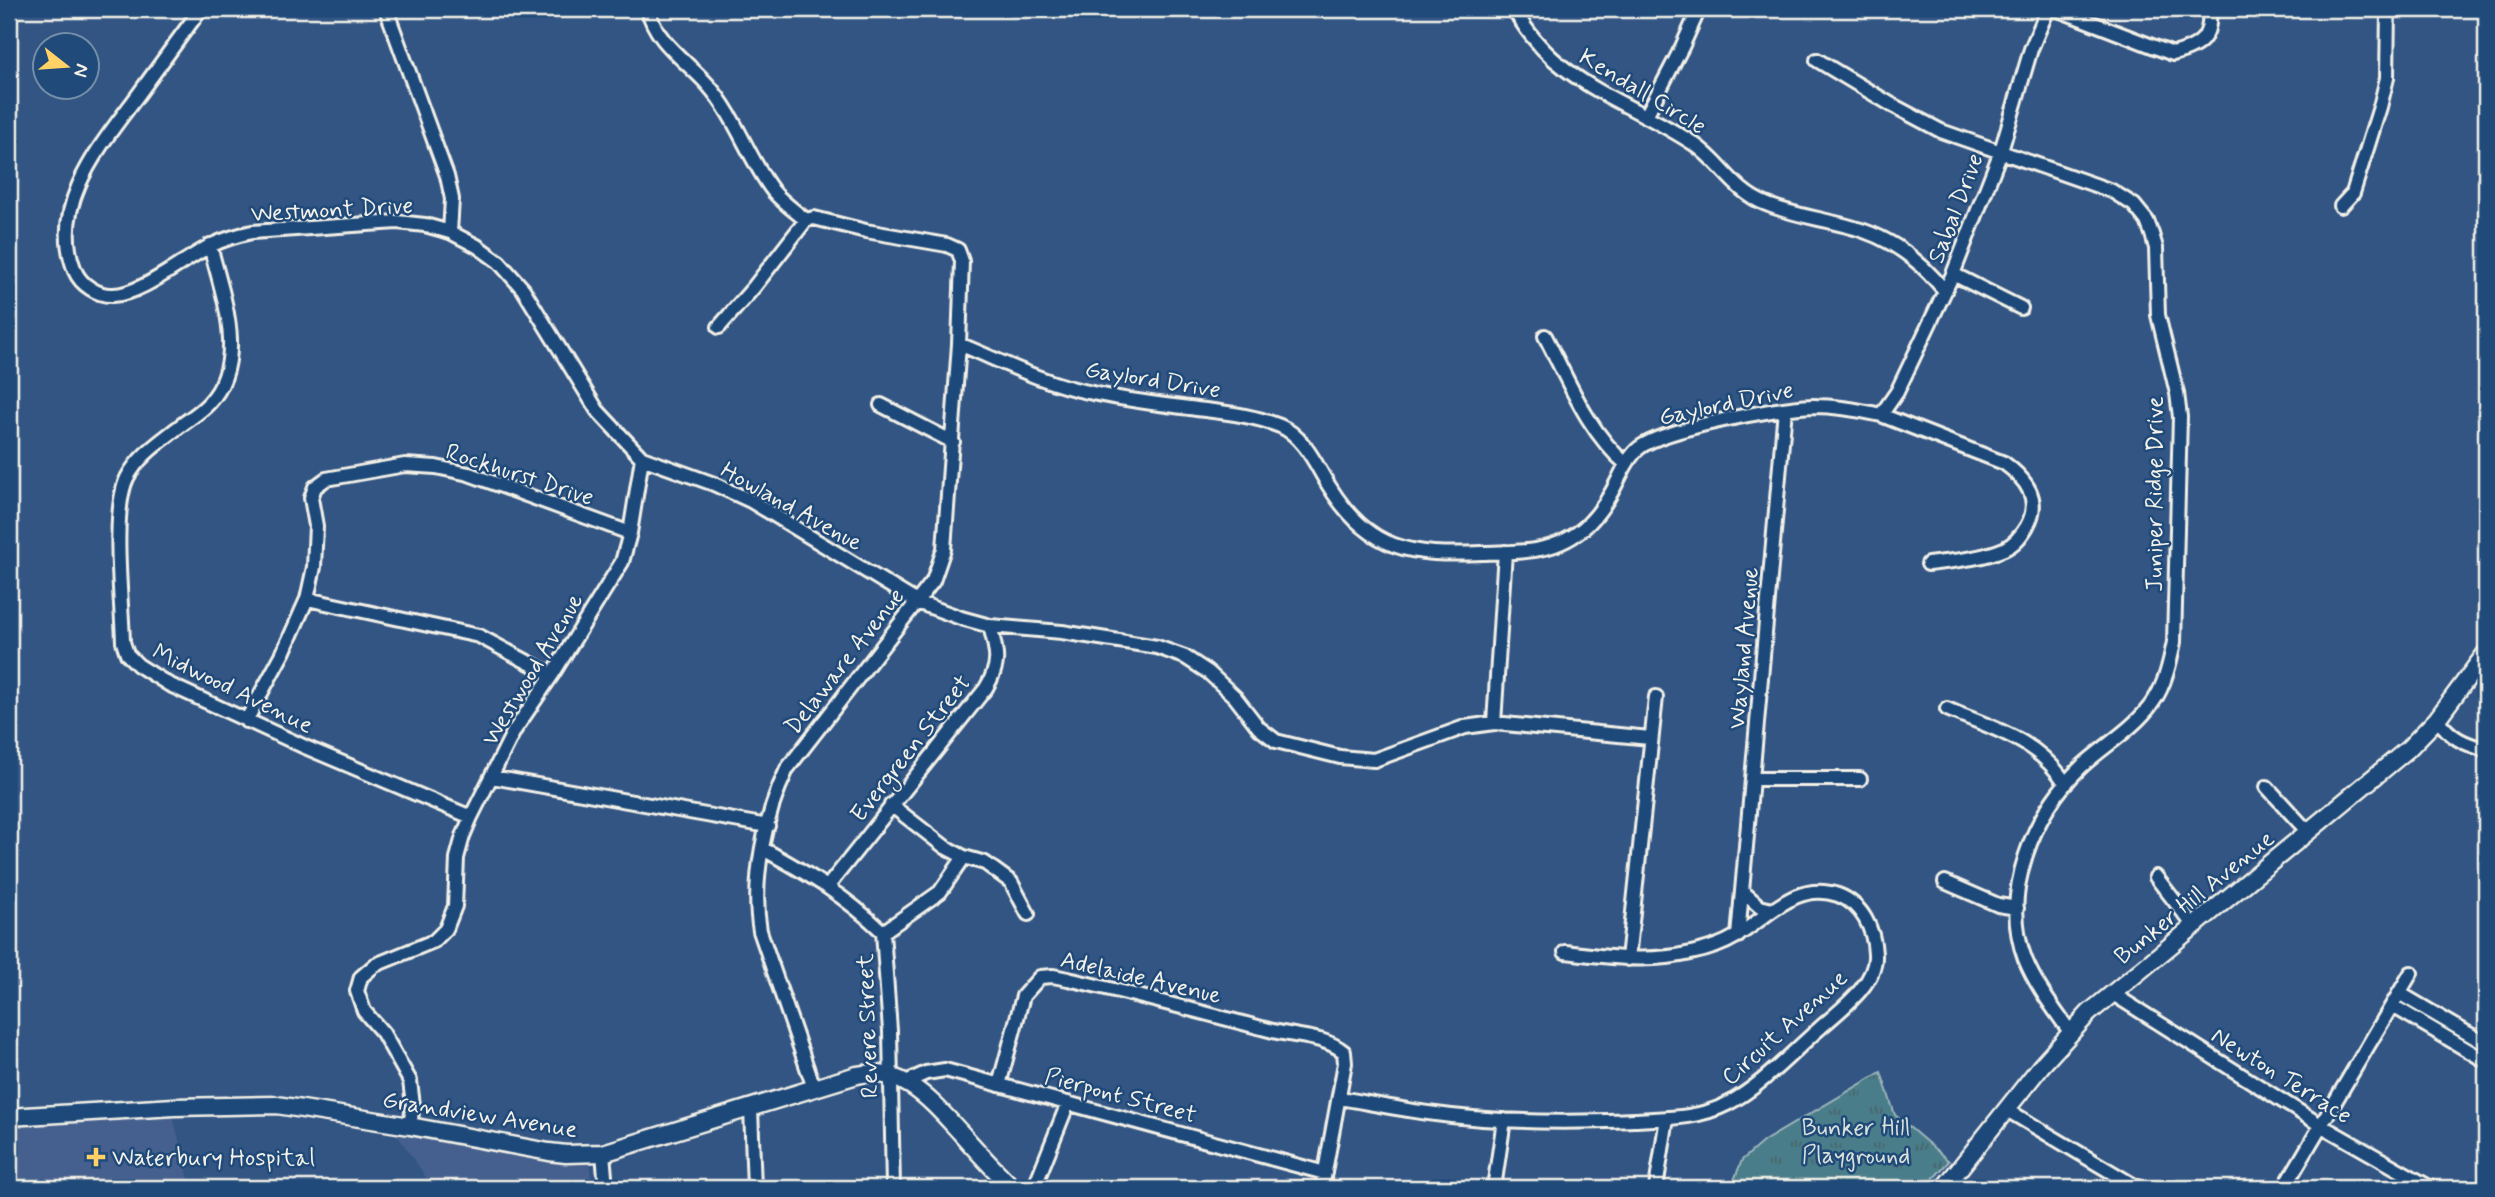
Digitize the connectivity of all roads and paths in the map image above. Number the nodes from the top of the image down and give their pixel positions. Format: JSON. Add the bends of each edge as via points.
{"nodes":[{"id":1,"x":201,"y":9,"type":"edge"},
{"id":2,"x":386,"y":9,"type":"edge"},
{"id":3,"x":648,"y":9,"type":"edge"},
{"id":4,"x":1514,"y":9,"type":"edge"},
{"id":5,"x":1699,"y":9,"type":"edge"},
{"id":6,"x":2048,"y":9,"type":"edge"},
{"id":7,"x":2056,"y":9,"type":"edge"},
{"id":8,"x":2209,"y":9,"type":"edge"},
{"id":9,"x":2388,"y":9,"type":"edge"},
{"id":10,"x":1817,"y":60,"type":"dead end"},
{"id":11,"x":1646,"y":116,"type":"junction"},
{"id":12,"x":2001,"y":151,"type":"junction"},
{"id":13,"x":2341,"y":206,"type":"dead end"},
{"id":14,"x":806,"y":220,"type":"junction"},
{"id":15,"x":450,"y":232,"type":"junction"},
{"id":16,"x":211,"y":245,"type":"junction"},
{"id":17,"x":1954,"y":274,"type":"junction"},
{"id":18,"x":1944,"y":290,"type":"junction"},
{"id":19,"x":2021,"y":308,"type":"dead end"},
{"id":20,"x":719,"y":327,"type":"dead end"},
{"id":21,"x":1545,"y":336,"type":"dead end"},
{"id":22,"x":959,"y":344,"type":"junction"},
{"id":23,"x":881,"y":405,"type":"dead end"},
{"id":24,"x":1785,"y":409,"type":"junction"},
{"id":25,"x":1881,"y":415,"type":"junction"},
{"id":26,"x":953,"y":442,"type":"junction"},
{"id":27,"x":642,"y":458,"type":"junction"},
{"id":28,"x":1626,"y":464,"type":"junction"},
{"id":29,"x":631,"y":533,"type":"junction"},
{"id":30,"x":1505,"y":552,"type":"junction"},
{"id":31,"x":1928,"y":564,"type":"dead end"},
{"id":32,"x":307,"y":598,"type":"junction"},
{"id":33,"x":917,"y":602,"type":"junction"},
{"id":34,"x":990,"y":626,"type":"junction"},
{"id":35,"x":2486,"y":653,"type":"edge"},
{"id":36,"x":552,"y":675,"type":"junction"},
{"id":37,"x":1656,"y":696,"type":"dead end"},
{"id":38,"x":1947,"y":709,"type":"dead end"},
{"id":39,"x":2437,"y":719,"type":"junction"},
{"id":40,"x":246,"y":721,"type":"junction"},
{"id":41,"x":1494,"y":723,"type":"junction"},
{"id":42,"x":1650,"y":738,"type":"junction"},
{"id":43,"x":2486,"y":750,"type":"edge"},
{"id":44,"x":492,"y":777,"type":"junction"},
{"id":45,"x":1753,"y":779,"type":"junction"},
{"id":46,"x":1860,"y":779,"type":"dead end"},
{"id":47,"x":2066,"y":784,"type":"junction"},
{"id":48,"x":2267,"y":787,"type":"dead end"},
{"id":49,"x":891,"y":805,"type":"junction"},
{"id":50,"x":471,"y":817,"type":"junction"},
{"id":51,"x":768,"y":826,"type":"junction"},
{"id":52,"x":2308,"y":832,"type":"junction"},
{"id":53,"x":763,"y":849,"type":"junction"},
{"id":54,"x":964,"y":857,"type":"junction"},
{"id":55,"x":2156,"y":877,"type":"dead end"},
{"id":56,"x":1945,"y":882,"type":"dead end"},
{"id":57,"x":828,"y":886,"type":"junction"},
{"id":58,"x":1743,"y":891,"type":"junction"},
{"id":59,"x":2017,"y":908,"type":"junction"},
{"id":60,"x":1772,"y":910,"type":"junction"},
{"id":61,"x":1028,"y":914,"type":"dead end"},
{"id":62,"x":2194,"y":926,"type":"junction"},
{"id":63,"x":883,"y":932,"type":"junction"},
{"id":64,"x":1738,"y":936,"type":"junction"},
{"id":65,"x":1565,"y":952,"type":"dead end"},
{"id":66,"x":1628,"y":959,"type":"junction"},
{"id":67,"x":2411,"y":973,"type":"dead end"},
{"id":68,"x":2399,"y":993,"type":"junction"},
{"id":69,"x":2113,"y":994,"type":"junction"},
{"id":70,"x":2393,"y":1006,"type":"junction"},
{"id":71,"x":2460,"y":1028,"type":"junction"},
{"id":72,"x":2070,"y":1032,"type":"junction"},
{"id":73,"x":2452,"y":1041,"type":"junction"},
{"id":74,"x":2486,"y":1044,"type":"edge"},
{"id":75,"x":2486,"y":1061,"type":"edge"},
{"id":76,"x":891,"y":1076,"type":"junction"},
{"id":77,"x":906,"y":1082,"type":"junction"},
{"id":78,"x":999,"y":1085,"type":"junction"},
{"id":79,"x":814,"y":1088,"type":"junction"},
{"id":80,"x":1340,"y":1098,"type":"junction"},
{"id":81,"x":1068,"y":1104,"type":"junction"},
{"id":82,"x":751,"y":1109,"type":"junction"},
{"id":83,"x":2007,"y":1110,"type":"junction"},
{"id":84,"x":9,"y":1116,"type":"edge"},
{"id":85,"x":1667,"y":1118,"type":"junction"},
{"id":86,"x":1504,"y":1120,"type":"junction"},
{"id":87,"x":410,"y":1126,"type":"junction"},
{"id":88,"x":2322,"y":1126,"type":"junction"},
{"id":89,"x":603,"y":1153,"type":"junction"},
{"id":90,"x":1325,"y":1172,"type":"junction"},
{"id":91,"x":606,"y":1188,"type":"edge"},
{"id":92,"x":754,"y":1188,"type":"edge"},
{"id":93,"x":893,"y":1188,"type":"edge"},
{"id":94,"x":1013,"y":1188,"type":"edge"},
{"id":95,"x":1034,"y":1188,"type":"edge"},
{"id":96,"x":1322,"y":1188,"type":"edge"},
{"id":97,"x":1494,"y":1188,"type":"edge"},
{"id":98,"x":1656,"y":1188,"type":"edge"},
{"id":99,"x":1944,"y":1188,"type":"edge"},
{"id":100,"x":2138,"y":1188,"type":"edge"},
{"id":101,"x":2284,"y":1188,"type":"edge"},
{"id":102,"x":2431,"y":1188,"type":"edge"}],
"edges":[{"from":1,"to":16,"type":"street","name":"Westmont Drive","via":[[88,165],[73,200],[68,254],[78,278],[94,290],[110,296],[128,295]]},
{"from":2,"to":15,"type":"street","via":[[447,176],[452,199]]},
{"from":3,"to":14,"type":"street","via":[[659,34],[726,107],[773,190]]},
{"from":4,"to":11,"type":"street","name":"Kendall Circle","via":[[1545,53],[1571,75]]},
{"from":5,"to":11,"type":"street"},
{"from":6,"to":12,"type":"street","name":"Sabal Drive","via":[[2031,49]]},
{"from":7,"to":8,"type":"street","via":[[2173,54],[2192,49],[2202,40],[2211,25]]},
{"from":9,"to":13,"type":"street","via":[[2387,78],[2353,192]]},
{"from":10,"to":12,"type":"street","name":"Juniper Ridge Drive","via":[[1941,131]]},
{"from":11,"to":18,"type":"street","name":"Kendall Circle","via":[[1695,145],[1748,196],[1802,216],[1865,231],[1907,254]]},
{"from":12,"to":17,"type":"street","name":"Sabal Drive"},
{"from":12,"to":47,"type":"street","name":"Juniper Ridge Drive","via":[[2112,191],[2134,205],[2147,221],[2156,248],[2158,315],[2180,417],[2174,642],[2169,667],[2153,702]]},
{"from":14,"to":20,"type":"street"},
{"from":14,"to":22,"type":"street","name":"Delaware Avenue","via":[[814,218],[958,250],[962,261]]},
{"from":15,"to":16,"type":"street","name":"Westmont Drive","via":[[397,222],[359,224],[252,232]]},
{"from":15,"to":27,"type":"street","name":"Westmont Drive","via":[[477,246],[515,279],[597,410]]},
{"from":16,"to":40,"type":"street","name":"Midwood Avenue","via":[[232,341],[228,366],[221,387],[208,404],[143,455],[127,478],[120,499],[123,642],[138,665]]},
{"from":17,"to":18,"type":"street","name":"Sabal Drive"},
{"from":17,"to":19,"type":"street"},
{"from":18,"to":25,"type":"street","name":"Sabal Drive","via":[[1897,392]]},
{"from":21,"to":28,"type":"street","via":[[1596,431]]},
{"from":22,"to":26,"type":"street","name":"Delaware Avenue"},
{"from":22,"to":30,"type":"street","name":"Gaylord Drive","via":[[1050,382],[1087,392],[1244,414],[1284,428],[1311,454],[1345,509],[1367,531],[1393,546],[1422,553]]},
{"from":23,"to":26,"type":"street"},
{"from":24,"to":25,"type":"street","name":"Gaylord Drive","via":[[1813,406]]},
{"from":24,"to":28,"type":"street","name":"Gaylord Drive","via":[[1674,432],[1638,448]]},
{"from":24,"to":45,"type":"street","name":"Wayland Avenue"},
{"from":25,"to":31,"type":"street","name":"Gaylord Drive","via":[[2004,463],[2018,474],[2034,499],[2032,517],[2016,542],[1966,559]]},
{"from":26,"to":33,"type":"street","name":"Delaware Avenue","via":[[944,549],[933,581]]},
{"from":27,"to":29,"type":"street","name":"Westwood Avenue"},
{"from":27,"to":33,"type":"street","name":"Howland Avenue","via":[[751,502]]},
{"from":28,"to":30,"type":"street","name":"Gaylord Drive","via":[[1602,510],[1586,528],[1539,550]]},
{"from":29,"to":32,"type":"street","name":"Rockhurst Drive","via":[[469,474],[436,467],[405,465],[326,479],[315,487],[311,499],[316,526]]},
{"from":29,"to":36,"type":"street","name":"Westwood Avenue","via":[[622,562]]},
{"from":30,"to":41,"type":"street"},
{"from":32,"to":36,"type":"street","via":[[479,636]]},
{"from":32,"to":40,"type":"street"},
{"from":33,"to":34,"type":"street","name":"Howland Avenue"},
{"from":33,"to":51,"type":"street","name":"Delaware Avenue","via":[[787,769]]},
{"from":34,"to":41,"type":"street","name":"Howland Avenue","via":[[1157,647],[1185,657],[1236,697],[1259,728],[1276,741],[1340,757],[1374,760],[1465,727]]},
{"from":34,"to":49,"type":"street","name":"Evergreen Street","via":[[996,671]]},
{"from":35,"to":39,"type":"main road","name":"Bunker Hill Avenue"},
{"from":36,"to":44,"type":"street","name":"Westwood Avenue","via":[[514,731]]},
{"from":37,"to":42,"type":"street"},
{"from":38,"to":47,"type":"street","via":[[2021,740],[2043,755]]},
{"from":39,"to":43,"type":"street","via":[[2449,734]]},
{"from":39,"to":52,"type":"main road","name":"Bunker Hill Avenue"},
{"from":40,"to":50,"type":"street","name":"Midwood Avenue"},
{"from":41,"to":42,"type":"street","name":"Howland Avenue"},
{"from":42,"to":66,"type":"street"},
{"from":44,"to":50,"type":"street","name":"Westwood Avenue"},
{"from":44,"to":51,"type":"street"},
{"from":45,"to":46,"type":"street"},
{"from":45,"to":58,"type":"street","name":"Wayland Avenue"},
{"from":47,"to":59,"type":"street","name":"Juniper Ridge Drive","via":[[2048,806],[2034,835]]},
{"from":48,"to":52,"type":"street"},
{"from":49,"to":54,"type":"street"},
{"from":49,"to":57,"type":"street","name":"Evergreen Street"},
{"from":50,"to":87,"type":"street","name":"Westwood Avenue","via":[[457,858],[455,906],[446,929],[434,941],[375,965],[361,977],[357,991],[364,1011],[383,1033],[410,1081]]},
{"from":51,"to":53,"type":"street","name":"Delaware Avenue"},
{"from":52,"to":62,"type":"main road","name":"Bunker Hill Avenue"},
{"from":53,"to":57,"type":"street"},
{"from":53,"to":79,"type":"street","name":"Delaware Avenue","via":[[756,907],[760,931]]},
{"from":54,"to":61,"type":"street","via":[[985,863],[1011,881]]},
{"from":54,"to":63,"type":"street","name":"Revere Street","via":[[940,892]]},
{"from":55,"to":62,"type":"street"},
{"from":56,"to":59,"type":"street","via":[[1998,905]]},
{"from":57,"to":63,"type":"street"},
{"from":58,"to":60,"type":"street"},
{"from":58,"to":64,"type":"street","name":"Wayland Avenue"},
{"from":59,"to":72,"type":"street","name":"Juniper Ridge Drive","via":[[2026,960]]},
{"from":60,"to":64,"type":"street","name":"Circuit Avenue"},
{"from":60,"to":85,"type":"street","name":"Circuit Avenue","via":[[1803,892],[1836,895],[1851,903],[1866,918],[1873,937],[1875,958],[1869,978],[1836,1014],[1743,1095],[1700,1114]]},
{"from":62,"to":69,"type":"main road","name":"Bunker Hill Avenue"},
{"from":63,"to":76,"type":"street","name":"Revere Street"},
{"from":64,"to":66,"type":"street","name":"Circuit Avenue","via":[[1691,953]]},
{"from":65,"to":66,"type":"street","name":"Circuit Avenue"},
{"from":67,"to":68,"type":"street"},
{"from":68,"to":70,"type":"street"},
{"from":68,"to":71,"type":"street"},
{"from":69,"to":72,"type":"main road","name":"Bunker Hill Avenue"},
{"from":69,"to":88,"type":"street","name":"Newton Terrace"},
{"from":70,"to":73,"type":"street"},
{"from":70,"to":88,"type":"street"},
{"from":71,"to":73,"type":"street"},
{"from":71,"to":74,"type":"street"},
{"from":72,"to":83,"type":"main road","name":"Bunker Hill Avenue"},
{"from":73,"to":75,"type":"street"},
{"from":76,"to":77,"type":"main road","name":"Grandview Avenue"},
{"from":76,"to":79,"type":"main road","name":"Grandview Avenue","via":[[861,1074]]},
{"from":76,"to":93,"type":"street","name":"Revere Street"},
{"from":77,"to":78,"type":"street","name":"Pierpont Street","via":[[942,1070]]},
{"from":77,"to":94,"type":"main road","name":"Grandview Avenue","via":[[933,1103]]},
{"from":78,"to":80,"type":"street","name":"Adelaide Avenue","via":[[1023,996],[1040,977],[1166,1001],[1336,1045],[1344,1052],[1345,1063]]},
{"from":78,"to":81,"type":"street","name":"Pierpont Street"},
{"from":79,"to":82,"type":"main road","name":"Grandview Avenue"},
{"from":80,"to":86,"type":"street","name":"Circuit Avenue","via":[[1430,1114]]},
{"from":80,"to":90,"type":"street"},
{"from":81,"to":90,"type":"street","name":"Pierpont Street"},
{"from":81,"to":95,"type":"street"},
{"from":82,"to":89,"type":"main road","name":"Grandview Avenue"},
{"from":82,"to":92,"type":"street"},
{"from":83,"to":99,"type":"main road","name":"Bunker Hill Avenue"},
{"from":83,"to":100,"type":"street"},
{"from":84,"to":87,"type":"main road","name":"Grandview Avenue","via":[[277,1105]]},
{"from":85,"to":86,"type":"street","name":"Circuit Avenue"},
{"from":85,"to":98,"type":"street"},
{"from":86,"to":97,"type":"street"},
{"from":87,"to":89,"type":"main road","name":"Grandview Avenue","via":[[558,1153]]},
{"from":88,"to":101,"type":"street"},
{"from":88,"to":102,"type":"street","name":"Newton Terrace"},
{"from":89,"to":91,"type":"street"},
{"from":90,"to":96,"type":"street"}]}
